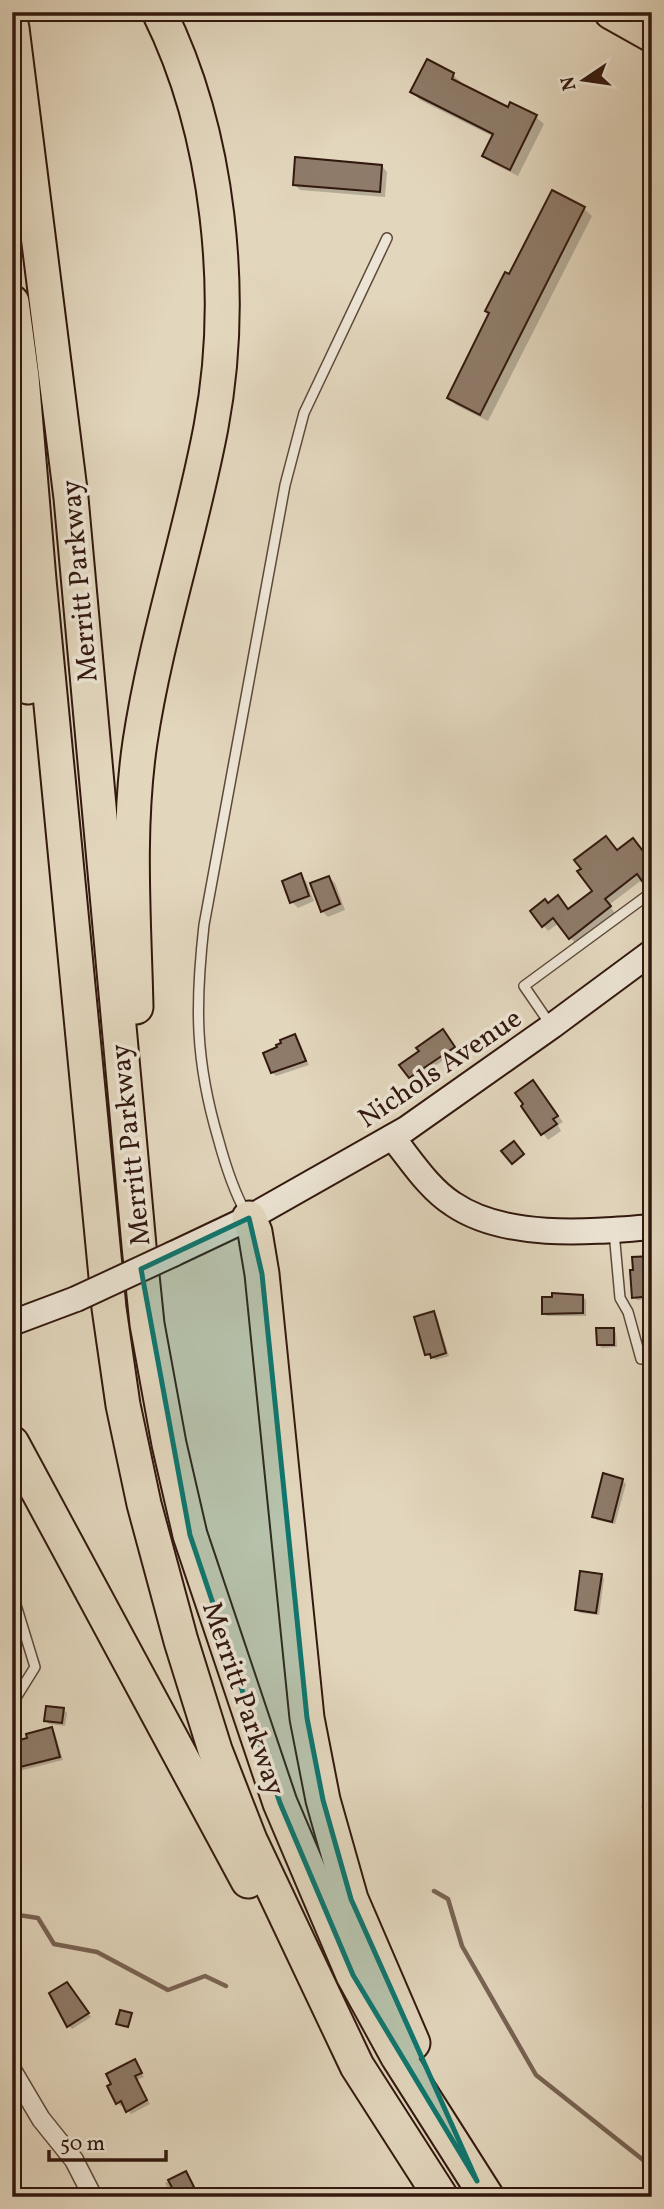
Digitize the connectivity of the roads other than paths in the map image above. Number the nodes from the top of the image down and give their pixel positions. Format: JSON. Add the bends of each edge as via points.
{"nodes":[{"id":1,"x":159,"y":12,"type":"edge"},
{"id":2,"x":611,"y":12,"type":"edge"},
{"id":3,"x":12,"y":28,"type":"edge"},
{"id":4,"x":652,"y":34,"type":"edge"},
{"id":5,"x":387,"y":238,"type":"dead end"},
{"id":6,"x":12,"y":302,"type":"edge"},
{"id":7,"x":12,"y":586,"type":"edge"},
{"id":8,"x":652,"y":892,"type":"edge"},
{"id":9,"x":651,"y":953,"type":"edge"},
{"id":10,"x":552,"y":1027,"type":"junction"},
{"id":11,"x":89,"y":1099,"type":"junction"},
{"id":12,"x":392,"y":1137,"type":"junction"},
{"id":13,"x":131,"y":1174,"type":"junction"},
{"id":14,"x":249,"y":1218,"type":"junction"},
{"id":15,"x":652,"y":1227,"type":"edge"},
{"id":16,"x":614,"y":1230,"type":"junction"},
{"id":17,"x":12,"y":1323,"type":"edge"},
{"id":18,"x":641,"y":1359,"type":"dead end"},
{"id":19,"x":12,"y":1443,"type":"edge"},
{"id":20,"x":12,"y":1592,"type":"edge"},
{"id":21,"x":12,"y":1704,"type":"edge"},
{"id":22,"x":356,"y":2067,"type":"junction"},
{"id":23,"x":12,"y":2070,"type":"edge"},
{"id":24,"x":482,"y":2189,"type":"edge"},
{"id":25,"x":93,"y":2197,"type":"edge"},
{"id":26,"x":441,"y":2197,"type":"edge"}],
"edges":[{"from":1,"to":13,"type":"highway","via":[[185,78],[208,162],[219,237],[221,331],[212,425],[158,650],[135,790],[140,1107]]},
{"from":2,"to":4,"type":"highway"},
{"from":3,"to":13,"type":"highway","name":"Merritt Parkway","via":[[71,498]]},
{"from":5,"to":14,"type":"lane","via":[[303,414],[285,485],[204,925],[197,984],[201,1068],[220,1148]]},
{"from":6,"to":11,"type":"highway","name":"Merritt Parkway"},
{"from":7,"to":11,"type":"highway","via":[[40,760],[66,980]]},
{"from":8,"to":10,"type":"lane","via":[[524,986]]},
{"from":9,"to":10,"type":"main road","name":"Nichols Avenue"},
{"from":10,"to":12,"type":"main road","name":"Nichols Avenue"},
{"from":11,"to":22,"type":"highway","name":"Merritt Parkway","via":[[123,1405],[181,1641],[215,1750],[250,1840]]},
{"from":12,"to":14,"type":"main road","name":"Nichols Avenue"},
{"from":12,"to":16,"type":"main road","via":[[432,1186],[478,1219],[510,1227]]},
{"from":13,"to":24,"type":"highway","name":"Merritt Parkway","via":[[147,1324],[190,1535],[280,1803],[353,1975],[398,2057]]},
{"from":14,"to":17,"type":"main road","name":"Nichols Avenue","bridge":true},
{"from":14,"to":24,"type":"highway","via":[[262,1274],[307,1718],[323,1800],[356,1911]]},
{"from":15,"to":16,"type":"main road"},
{"from":16,"to":18,"type":"lane","via":[[620,1298]]},
{"from":19,"to":22,"type":"highway","via":[[306,1988]]},
{"from":20,"to":21,"type":"lane","via":[[35,1667]]},
{"from":22,"to":26,"type":"highway","name":"Merritt Parkway"},
{"from":23,"to":25,"type":"street","via":[[41,2119],[74,2160]]}]}
